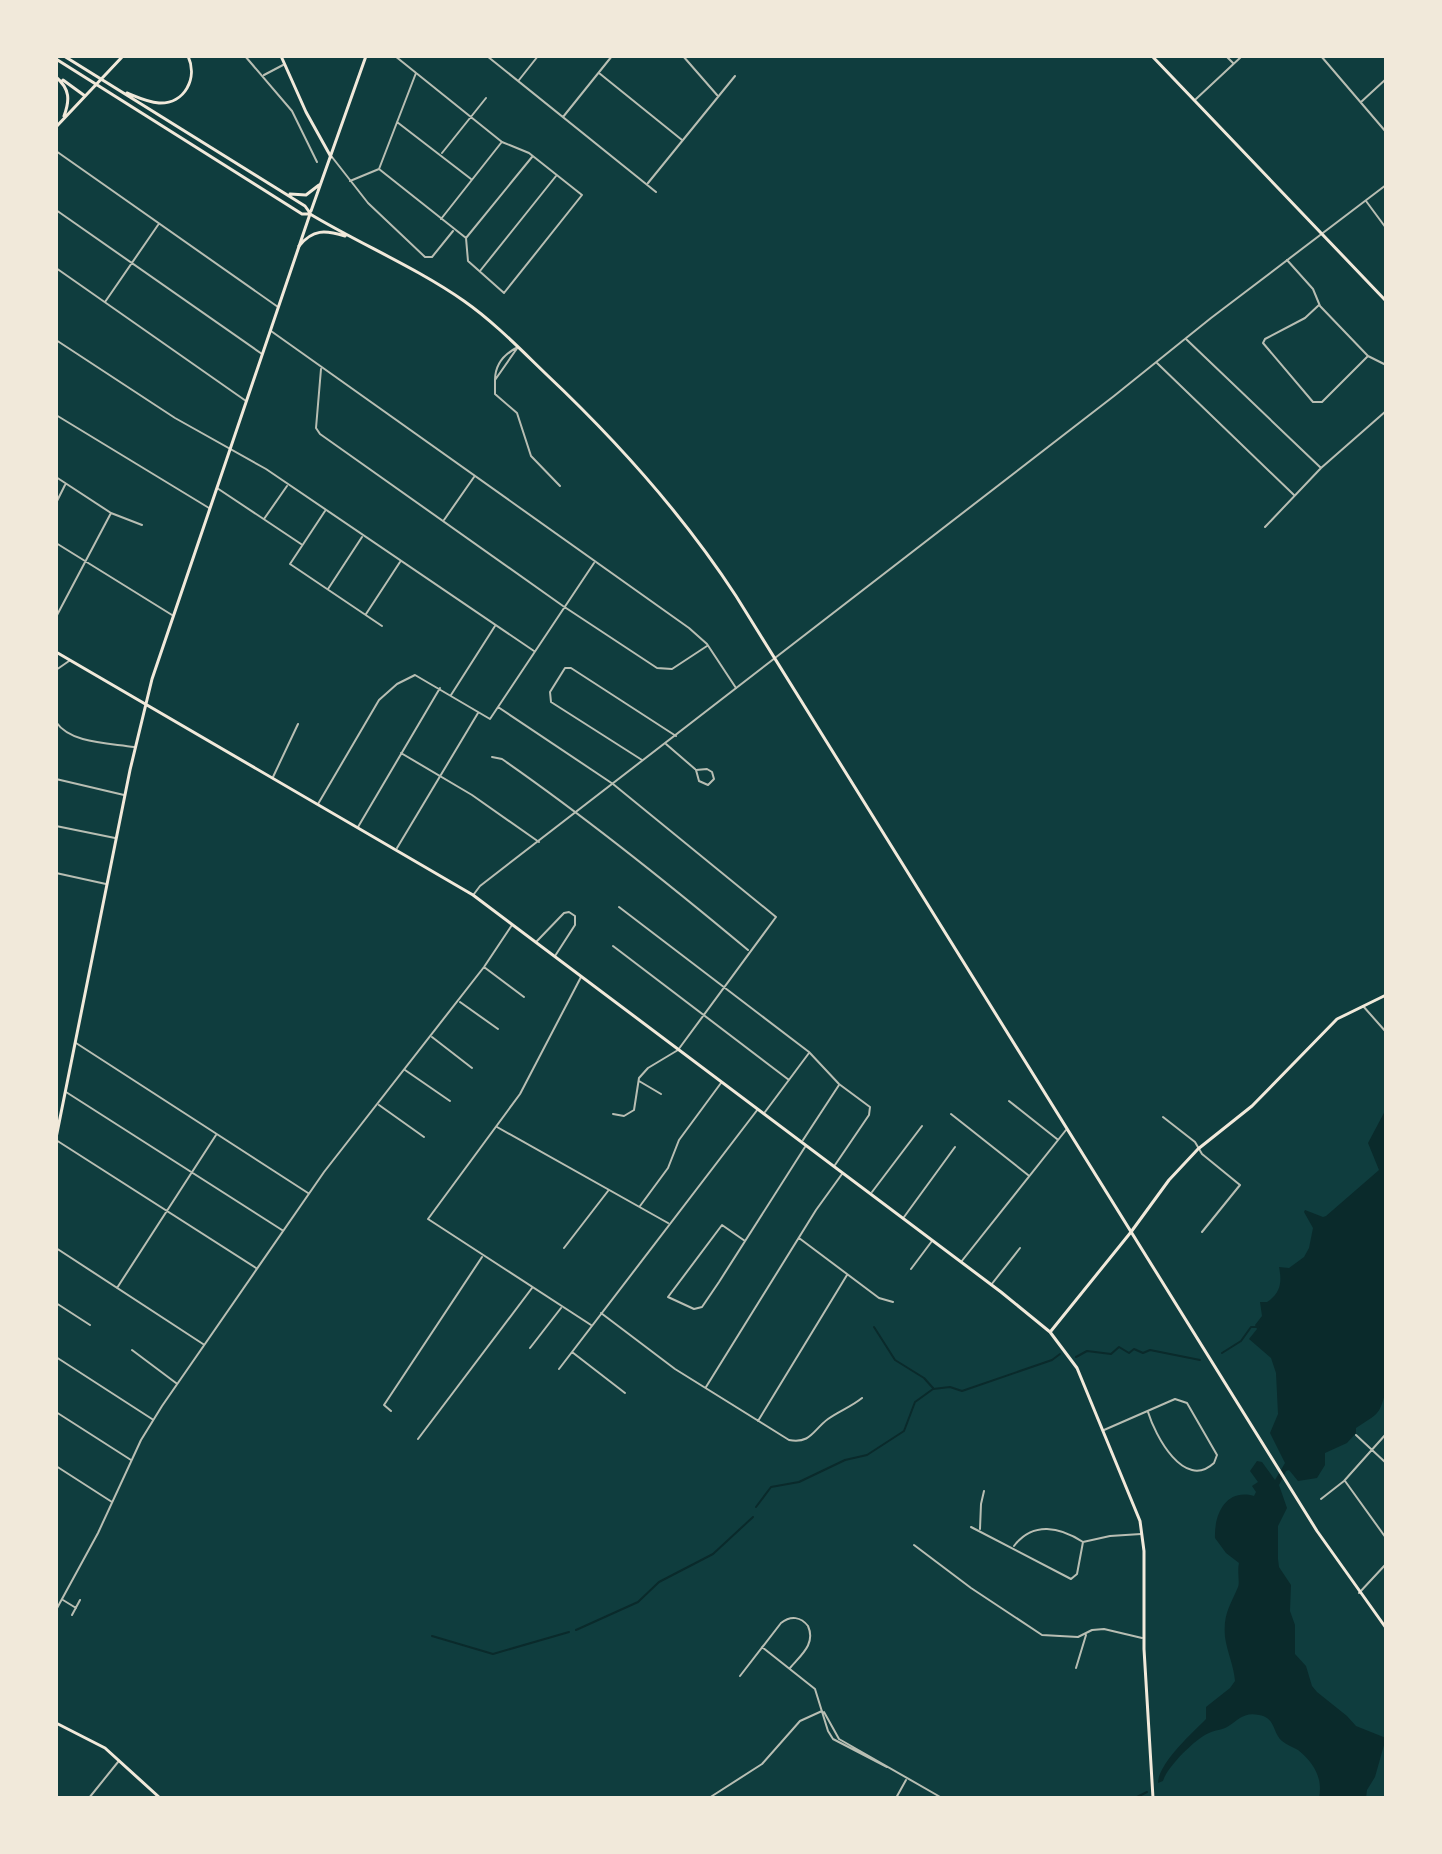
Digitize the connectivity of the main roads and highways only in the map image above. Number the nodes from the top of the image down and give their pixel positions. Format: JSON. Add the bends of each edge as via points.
{"nodes":[{"id":1,"x":64,"y":56,"type":"edge"},
{"id":2,"x":123,"y":56,"type":"edge"},
{"id":3,"x":188,"y":56,"type":"edge"},
{"id":4,"x":281,"y":56,"type":"edge"},
{"id":5,"x":366,"y":56,"type":"edge"},
{"id":6,"x":1152,"y":56,"type":"edge"},
{"id":7,"x":56,"y":59,"type":"edge"},
{"id":8,"x":56,"y":77,"type":"edge"},
{"id":9,"x":116,"y":88,"type":"junction"},
{"id":10,"x":85,"y":96,"type":"junction"},
{"id":11,"x":62,"y":121,"type":"junction"},
{"id":12,"x":56,"y":127,"type":"edge"},
{"id":13,"x":331,"y":157,"type":"junction"},
{"id":14,"x":321,"y":183,"type":"junction"},
{"id":15,"x":280,"y":190,"type":"junction"},
{"id":16,"x":310,"y":214,"type":"junction"},
{"id":17,"x":350,"y":237,"type":"junction"},
{"id":18,"x":299,"y":246,"type":"junction"},
{"id":19,"x":1386,"y":301,"type":"edge"},
{"id":20,"x":56,"y":652,"type":"edge"},
{"id":21,"x":146,"y":703,"type":"junction"},
{"id":22,"x":1386,"y":995,"type":"edge"},
{"id":23,"x":56,"y":1139,"type":"edge"},
{"id":24,"x":1131,"y":1232,"type":"junction"},
{"id":25,"x":1050,"y":1332,"type":"junction"},
{"id":26,"x":1386,"y":1628,"type":"edge"},
{"id":27,"x":56,"y":1723,"type":"edge"},
{"id":28,"x":160,"y":1798,"type":"edge"},
{"id":29,"x":1153,"y":1798,"type":"edge"}],
"edges":[{"from":1,"to":9,"type":"main road"},
{"from":2,"to":10,"type":"main road"},
{"from":3,"to":9,"type":"main road","via":[[191,79],[175,100],[151,102]]},
{"from":4,"to":13,"type":"main road"},
{"from":5,"to":13,"type":"main road"},
{"from":6,"to":19,"type":"main road"},
{"from":7,"to":16,"type":"main road","via":[[300,213]]},
{"from":8,"to":10,"type":"main road"},
{"from":8,"to":11,"type":"main road","via":[[68,96]]},
{"from":9,"to":15,"type":"main road"},
{"from":10,"to":11,"type":"main road"},
{"from":11,"to":12,"type":"main road"},
{"from":13,"to":14,"type":"main road"},
{"from":14,"to":15,"type":"main road","via":[[303,195]]},
{"from":14,"to":16,"type":"main road"},
{"from":15,"to":16,"type":"main road"},
{"from":16,"to":17,"type":"main road"},
{"from":16,"to":18,"type":"main road"},
{"from":17,"to":18,"type":"main road","via":[[319,232]]},
{"from":17,"to":24,"type":"main road","via":[[458,297],[601,426],[664,497],[775,659]]},
{"from":18,"to":21,"type":"main road"},
{"from":20,"to":21,"type":"main road"},
{"from":21,"to":23,"type":"main road"},
{"from":21,"to":25,"type":"main road","via":[[473,895]]},
{"from":22,"to":24,"type":"main road","via":[[1329,1026],[1252,1106],[1198,1149]]},
{"from":24,"to":25,"type":"main road"},
{"from":24,"to":26,"type":"main road","via":[[1282,1475]]},
{"from":25,"to":29,"type":"main road","via":[[1077,1368],[1143,1534]]},
{"from":27,"to":28,"type":"main road","via":[[96,1743]]}]}
